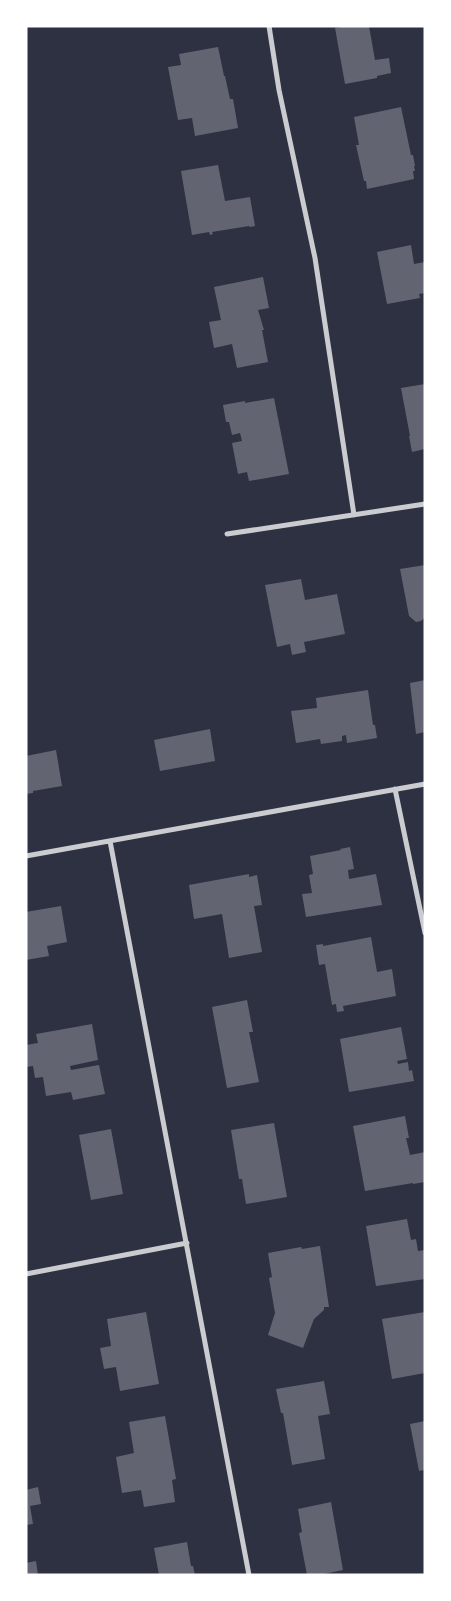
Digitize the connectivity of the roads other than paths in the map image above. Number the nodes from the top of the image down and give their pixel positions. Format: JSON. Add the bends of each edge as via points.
{"nodes":[{"id":1,"x":269,"y":26,"type":"edge"},
{"id":2,"x":425,"y":504,"type":"edge"},
{"id":3,"x":354,"y":515,"type":"junction"},
{"id":4,"x":227,"y":534,"type":"dead end"},
{"id":5,"x":425,"y":784,"type":"edge"},
{"id":6,"x":394,"y":789,"type":"junction"},
{"id":7,"x":110,"y":841,"type":"junction"},
{"id":8,"x":26,"y":856,"type":"edge"},
{"id":9,"x":425,"y":933,"type":"edge"},
{"id":10,"x":187,"y":1243,"type":"junction"},
{"id":11,"x":26,"y":1274,"type":"edge"},
{"id":12,"x":249,"y":1575,"type":"edge"}],
"edges":[{"from":1,"to":3,"type":"street","via":[[315,258]]},
{"from":2,"to":3,"type":"street"},
{"from":3,"to":4,"type":"street"},
{"from":5,"to":6,"type":"street"},
{"from":6,"to":7,"type":"street"},
{"from":6,"to":9,"type":"street"},
{"from":7,"to":8,"type":"street"},
{"from":7,"to":10,"type":"street"},
{"from":10,"to":11,"type":"street"},
{"from":10,"to":12,"type":"street"}]}
